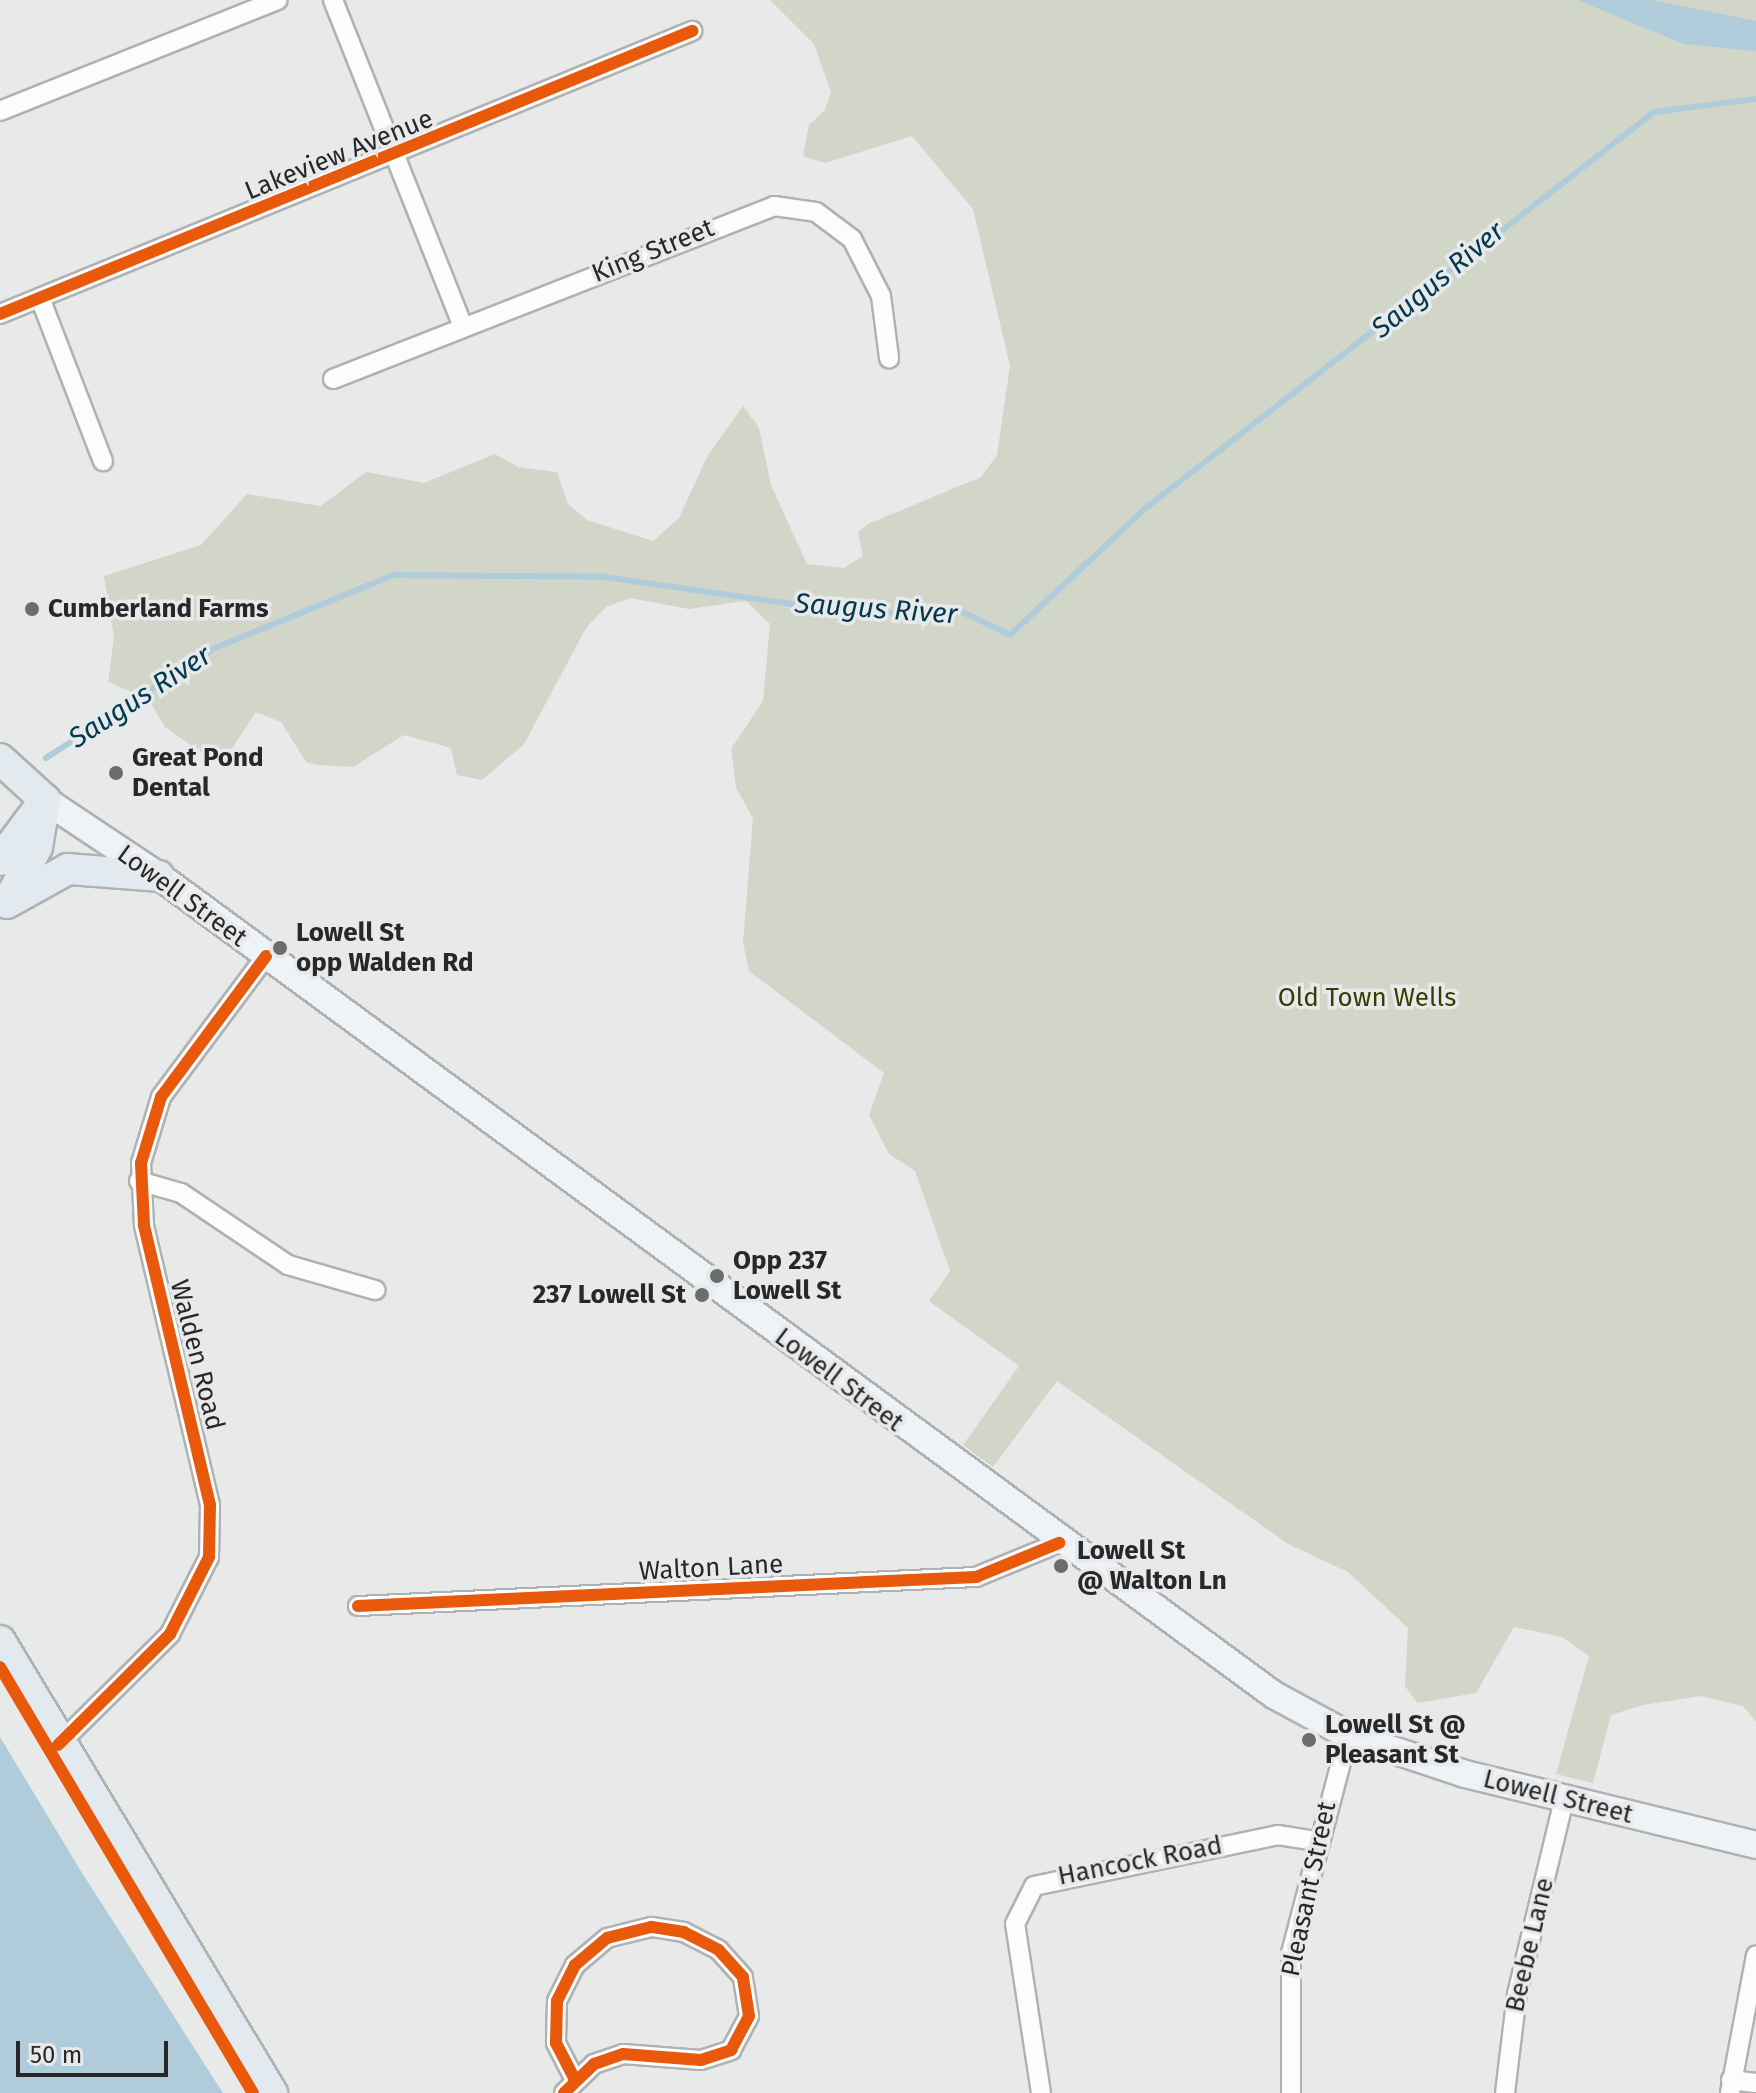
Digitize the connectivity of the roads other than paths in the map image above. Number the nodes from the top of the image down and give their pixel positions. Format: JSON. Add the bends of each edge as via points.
{"nodes":[{"id":1,"x":278,"y":0,"type":"edge"},
{"id":2,"x":333,"y":0,"type":"edge"},
{"id":3,"x":692,"y":31,"type":"dead end"},
{"id":4,"x":0,"y":111,"type":"edge"},
{"id":5,"x":395,"y":157,"type":"junction"},
{"id":6,"x":40,"y":298,"type":"junction"},
{"id":7,"x":0,"y":314,"type":"edge"},
{"id":8,"x":463,"y":327,"type":"junction"},
{"id":9,"x":889,"y":358,"type":"dead end"},
{"id":10,"x":333,"y":379,"type":"dead end"},
{"id":11,"x":103,"y":461,"type":"dead end"},
{"id":12,"x":0,"y":759,"type":"edge"},
{"id":13,"x":45,"y":800,"type":"junction"},
{"id":14,"x":0,"y":860,"type":"edge"},
{"id":15,"x":159,"y":876,"type":"junction"},
{"id":16,"x":4,"y":908,"type":"edge"},
{"id":17,"x":266,"y":956,"type":"junction"},
{"id":18,"x":139,"y":1181,"type":"junction"},
{"id":19,"x":375,"y":1290,"type":"dead end"},
{"id":20,"x":1059,"y":1543,"type":"junction"},
{"id":21,"x":358,"y":1606,"type":"dead end"},
{"id":22,"x":0,"y":1641,"type":"edge"},
{"id":23,"x":1348,"y":1735,"type":"junction"},
{"id":24,"x":58,"y":1745,"type":"junction"},
{"id":25,"x":1564,"y":1799,"type":"junction"},
{"id":26,"x":1317,"y":1841,"type":"junction"},
{"id":27,"x":1756,"y":1845,"type":"edge"},
{"id":28,"x":1756,"y":1955,"type":"edge"},
{"id":29,"x":1756,"y":2083,"type":"edge"},
{"id":30,"x":569,"y":2086,"type":"edge"},
{"id":31,"x":1730,"y":2087,"type":"edge"},
{"id":32,"x":272,"y":2093,"type":"edge"},
{"id":33,"x":1041,"y":2093,"type":"edge"},
{"id":34,"x":1291,"y":2093,"type":"edge"},
{"id":35,"x":1505,"y":2093,"type":"edge"}],
"edges":[{"from":1,"to":4,"type":"street"},
{"from":2,"to":5,"type":"street"},
{"from":3,"to":5,"type":"street","name":"Lakeview Avenue"},
{"from":5,"to":6,"type":"street","name":"Lakeview Avenue"},
{"from":5,"to":8,"type":"street"},
{"from":6,"to":7,"type":"street","name":"Lakeview Avenue"},
{"from":6,"to":11,"type":"street"},
{"from":8,"to":9,"type":"street","name":"King Street","via":[[753,211],[797,206],[836,223],[860,251],[881,296]]},
{"from":8,"to":10,"type":"street","name":"King Street"},
{"from":12,"to":13,"type":"main road","name":"Lowell Street"},
{"from":13,"to":14,"type":"main road"},
{"from":13,"to":15,"type":"main road","name":"Lowell Street"},
{"from":13,"to":16,"type":"main road","via":[[37,847]]},
{"from":15,"to":16,"type":"main road","via":[[68,869]]},
{"from":15,"to":17,"type":"main road","name":"Lowell Street"},
{"from":17,"to":18,"type":"street","name":"Walden Road","via":[[161,1097],[145,1135]]},
{"from":17,"to":20,"type":"main road","name":"Lowell Street"},
{"from":18,"to":19,"type":"street","via":[[181,1193],[288,1265]]},
{"from":18,"to":24,"type":"street","name":"Walden Road","via":[[208,1493],[211,1545],[200,1587],[170,1634]]},
{"from":20,"to":21,"type":"street","name":"Walton Lane","via":[[976,1577]]},
{"from":20,"to":23,"type":"main road","name":"Lowell Street","via":[[1216,1657]]},
{"from":22,"to":24,"type":"main road"},
{"from":23,"to":25,"type":"main road","name":"Lowell Street"},
{"from":23,"to":26,"type":"street","name":"Pleasant Street"},
{"from":24,"to":32,"type":"main road"},
{"from":25,"to":27,"type":"main road","name":"Lowell Street"},
{"from":25,"to":35,"type":"street","name":"Beebe Lane","via":[[1517,1994]]},
{"from":26,"to":33,"type":"street","name":"Hancock Road","via":[[1278,1835],[1034,1886],[1015,1924]]},
{"from":26,"to":34,"type":"street","name":"Pleasant Street","via":[[1291,1953]]},
{"from":28,"to":31,"type":"street"},
{"from":29,"to":31,"type":"street"},
{"from":30,"to":30,"type":"street","via":[[556,2043],[557,2001],[575,1965],[607,1938],[651,1927],[684,1932],[719,1950],[743,1977],[749,2016],[731,2050],[701,2060],[623,2054]]}]}
